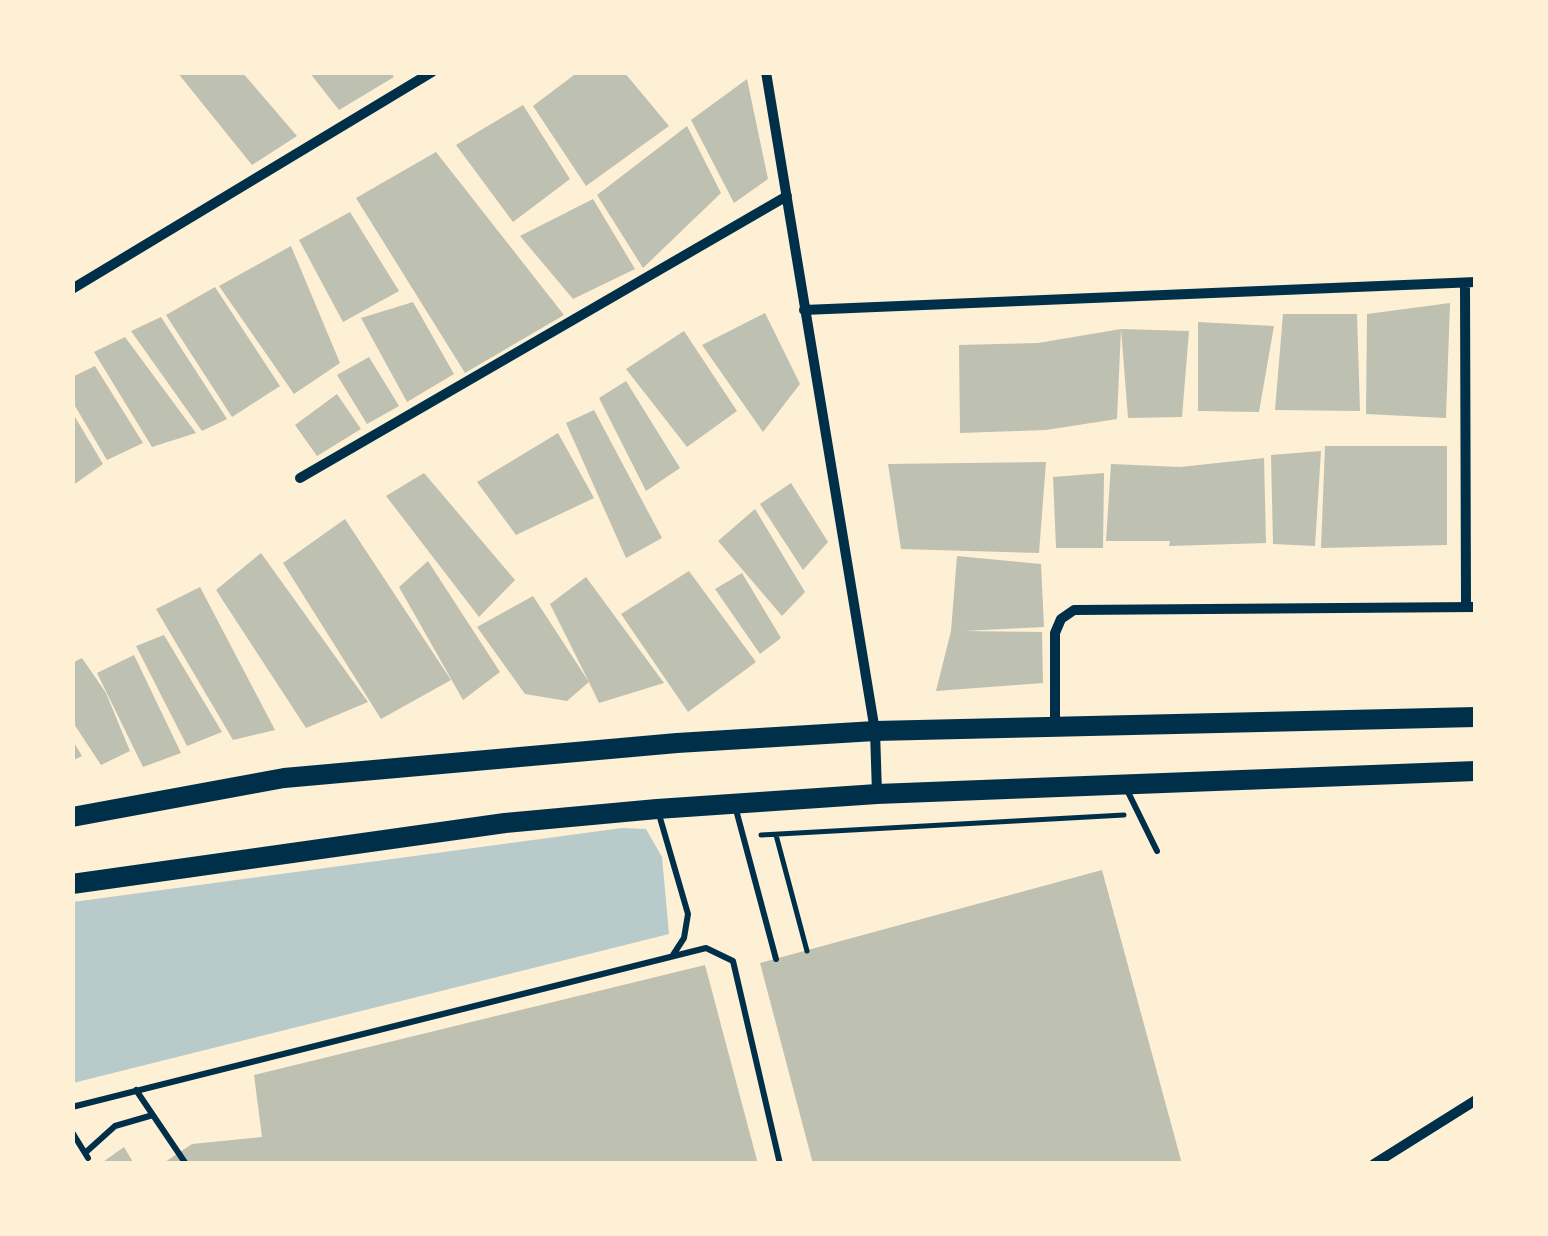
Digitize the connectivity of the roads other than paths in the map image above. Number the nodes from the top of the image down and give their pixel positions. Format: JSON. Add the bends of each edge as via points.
{"nodes":[{"id":1,"x":432,"y":72,"type":"edge"},
{"id":2,"x":766,"y":72,"type":"edge"},
{"id":3,"x":786,"y":196,"type":"junction"},
{"id":4,"x":1470,"y":283,"type":"edge"},
{"id":5,"x":72,"y":289,"type":"edge"},
{"id":6,"x":804,"y":310,"type":"junction"},
{"id":7,"x":300,"y":478,"type":"dead end"},
{"id":8,"x":1471,"y":607,"type":"edge"},
{"id":9,"x":1476,"y":717,"type":"edge"},
{"id":10,"x":1054,"y":727,"type":"junction"},
{"id":11,"x":875,"y":731,"type":"junction"},
{"id":12,"x":1476,"y":772,"type":"edge"},
{"id":13,"x":1124,"y":785,"type":"junction"},
{"id":14,"x":877,"y":794,"type":"junction"},
{"id":15,"x":734,"y":804,"type":"junction"},
{"id":16,"x":658,"y":809,"type":"junction"},
{"id":17,"x":72,"y":817,"type":"edge"},
{"id":18,"x":1157,"y":851,"type":"dead end"},
{"id":19,"x":72,"y":884,"type":"edge"},
{"id":20,"x":672,"y":957,"type":"junction"},
{"id":21,"x":776,"y":959,"type":"dead end"},
{"id":22,"x":136,"y":1090,"type":"junction"},
{"id":23,"x":1476,"y":1100,"type":"edge"},
{"id":24,"x":72,"y":1107,"type":"edge"},
{"id":25,"x":153,"y":1115,"type":"junction"},
{"id":26,"x":73,"y":1134,"type":"edge"},
{"id":27,"x":1389,"y":1160,"type":"edge"},
{"id":28,"x":186,"y":1164,"type":"edge"},
{"id":29,"x":780,"y":1164,"type":"edge"},
{"id":30,"x":1374,"y":1164,"type":"edge"}],
"edges":[{"from":1,"to":5,"type":"street"},
{"from":2,"to":3,"type":"street"},
{"from":3,"to":6,"type":"street"},
{"from":3,"to":7,"type":"street"},
{"from":4,"to":6,"type":"street"},
{"from":4,"to":8,"type":"street"},
{"from":6,"to":11,"type":"street"},
{"from":8,"to":10,"type":"street","via":[[1074,610],[1055,633]]},
{"from":9,"to":10,"type":"highway"},
{"from":10,"to":11,"type":"highway"},
{"from":11,"to":14,"type":"street"},
{"from":11,"to":17,"type":"highway","via":[[284,778]]},
{"from":12,"to":13,"type":"highway"},
{"from":13,"to":14,"type":"highway"},
{"from":13,"to":18,"type":"lane"},
{"from":14,"to":15,"type":"highway"},
{"from":15,"to":16,"type":"highway"},
{"from":15,"to":21,"type":"lane"},
{"from":16,"to":19,"type":"highway","via":[[505,823]]},
{"from":16,"to":20,"type":"lane","via":[[688,914]]},
{"from":20,"to":22,"type":"lane"},
{"from":20,"to":29,"type":"lane","via":[[706,948],[732,961]]},
{"from":22,"to":24,"type":"lane"},
{"from":22,"to":25,"type":"lane"},
{"from":23,"to":27,"type":"street"},
{"from":25,"to":26,"type":"lane","via":[[115,1126],[86,1156]]},
{"from":25,"to":28,"type":"lane"},
{"from":27,"to":30,"type":"street"}]}
